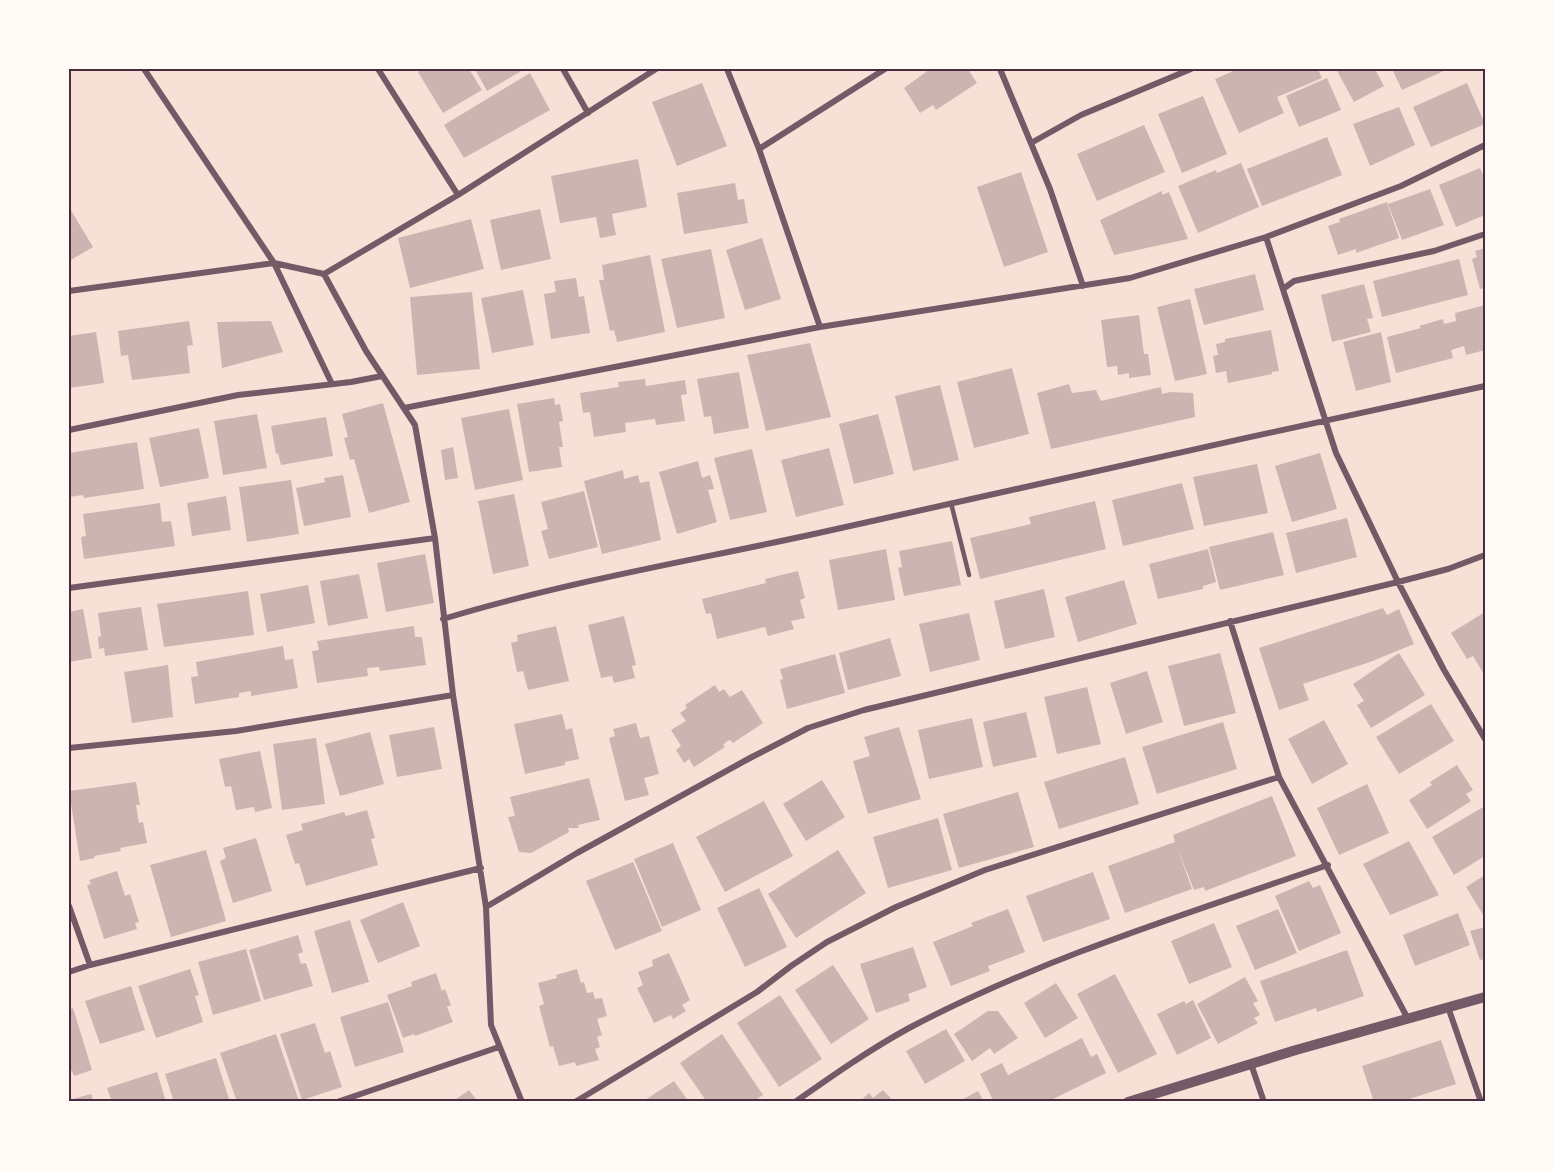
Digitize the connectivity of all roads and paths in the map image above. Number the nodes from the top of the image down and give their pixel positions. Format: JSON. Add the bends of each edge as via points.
{"nodes":[{"id":1,"x":144,"y":69,"type":"edge"},
{"id":2,"x":378,"y":69,"type":"edge"},
{"id":3,"x":563,"y":69,"type":"edge"},
{"id":4,"x":656,"y":69,"type":"edge"},
{"id":5,"x":727,"y":69,"type":"edge"},
{"id":6,"x":885,"y":69,"type":"edge"},
{"id":7,"x":1000,"y":69,"type":"edge"},
{"id":8,"x":1191,"y":69,"type":"edge"},
{"id":9,"x":588,"y":113,"type":"junction"},
{"id":10,"x":1031,"y":142,"type":"junction"},
{"id":11,"x":1485,"y":145,"type":"edge"},
{"id":12,"x":759,"y":149,"type":"junction"},
{"id":13,"x":458,"y":195,"type":"junction"},
{"id":14,"x":1485,"y":234,"type":"edge"},
{"id":15,"x":1266,"y":237,"type":"junction"},
{"id":16,"x":274,"y":263,"type":"junction"},
{"id":17,"x":324,"y":274,"type":"junction"},
{"id":18,"x":1083,"y":286,"type":"junction"},
{"id":19,"x":1283,"y":289,"type":"junction"},
{"id":20,"x":69,"y":291,"type":"edge"},
{"id":21,"x":820,"y":327,"type":"junction"},
{"id":22,"x":382,"y":376,"type":"junction"},
{"id":23,"x":332,"y":384,"type":"junction"},
{"id":24,"x":1485,"y":386,"type":"edge"},
{"id":25,"x":404,"y":408,"type":"junction"},
{"id":26,"x":1324,"y":420,"type":"junction"},
{"id":27,"x":69,"y":430,"type":"edge"},
{"id":28,"x":951,"y":503,"type":"junction"},
{"id":29,"x":435,"y":538,"type":"junction"},
{"id":30,"x":1485,"y":555,"type":"edge"},
{"id":31,"x":969,"y":575,"type":"dead end"},
{"id":32,"x":1398,"y":582,"type":"junction"},
{"id":33,"x":69,"y":588,"type":"edge"},
{"id":34,"x":443,"y":619,"type":"junction"},
{"id":35,"x":1230,"y":621,"type":"junction"},
{"id":36,"x":453,"y":695,"type":"junction"},
{"id":37,"x":1485,"y":739,"type":"edge"},
{"id":38,"x":69,"y":748,"type":"edge"},
{"id":39,"x":1280,"y":777,"type":"junction"},
{"id":40,"x":1328,"y":865,"type":"junction"},
{"id":41,"x":481,"y":868,"type":"junction"},
{"id":42,"x":69,"y":906,"type":"edge"},
{"id":43,"x":486,"y":907,"type":"junction"},
{"id":44,"x":90,"y":965,"type":"junction"},
{"id":45,"x":69,"y":972,"type":"edge"},
{"id":46,"x":1485,"y":997,"type":"edge"},
{"id":47,"x":1448,"y":1007,"type":"junction"},
{"id":48,"x":1408,"y":1019,"type":"junction"},
{"id":49,"x":499,"y":1047,"type":"junction"},
{"id":50,"x":1251,"y":1064,"type":"junction"},
{"id":51,"x":338,"y":1102,"type":"edge"},
{"id":52,"x":522,"y":1102,"type":"edge"},
{"id":53,"x":575,"y":1102,"type":"edge"},
{"id":54,"x":795,"y":1102,"type":"edge"},
{"id":55,"x":1128,"y":1102,"type":"edge"},
{"id":56,"x":1264,"y":1102,"type":"edge"},
{"id":57,"x":1481,"y":1102,"type":"edge"}],
"edges":[{"from":1,"to":16,"type":"street"},
{"from":2,"to":13,"type":"street"},
{"from":3,"to":9,"type":"street"},
{"from":4,"to":9,"type":"street"},
{"from":5,"to":12,"type":"street"},
{"from":6,"to":12,"type":"street"},
{"from":7,"to":10,"type":"street"},
{"from":8,"to":10,"type":"street","via":[[1081,115]]},
{"from":9,"to":13,"type":"street"},
{"from":10,"to":18,"type":"street"},
{"from":11,"to":15,"type":"street","via":[[1401,186]]},
{"from":12,"to":21,"type":"street"},
{"from":13,"to":17,"type":"street"},
{"from":14,"to":19,"type":"street","via":[[1434,251],[1294,281]]},
{"from":15,"to":18,"type":"street","via":[[1130,278]]},
{"from":15,"to":19,"type":"street"},
{"from":16,"to":17,"type":"street"},
{"from":16,"to":20,"type":"street"},
{"from":16,"to":23,"type":"street"},
{"from":17,"to":22,"type":"street"},
{"from":18,"to":21,"type":"street"},
{"from":19,"to":26,"type":"street"},
{"from":21,"to":25,"type":"street"},
{"from":22,"to":23,"type":"street"},
{"from":22,"to":25,"type":"street"},
{"from":23,"to":27,"type":"street","via":[[238,395]]},
{"from":24,"to":26,"type":"street"},
{"from":25,"to":29,"type":"street","via":[[415,425]]},
{"from":26,"to":28,"type":"street"},
{"from":26,"to":32,"type":"street"},
{"from":28,"to":31,"type":"lane"},
{"from":28,"to":34,"type":"street","via":[[642,568]]},
{"from":29,"to":33,"type":"street"},
{"from":29,"to":34,"type":"street"},
{"from":30,"to":32,"type":"street"},
{"from":32,"to":35,"type":"street"},
{"from":32,"to":37,"type":"street"},
{"from":34,"to":36,"type":"street"},
{"from":35,"to":39,"type":"street"},
{"from":35,"to":43,"type":"street","via":[[864,710],[808,728],[634,821]]},
{"from":36,"to":38,"type":"street","via":[[236,731]]},
{"from":36,"to":41,"type":"street"},
{"from":39,"to":40,"type":"street"},
{"from":39,"to":53,"type":"street","via":[[985,870],[896,907],[827,942],[757,992]]},
{"from":40,"to":48,"type":"street"},
{"from":40,"to":54,"type":"street","via":[[1032,970],[909,1028]]},
{"from":41,"to":43,"type":"street"},
{"from":41,"to":44,"type":"street"},
{"from":42,"to":44,"type":"street"},
{"from":43,"to":49,"type":"street","via":[[491,1025]]},
{"from":44,"to":45,"type":"street"},
{"from":46,"to":47,"type":"street"},
{"from":47,"to":48,"type":"street"},
{"from":47,"to":57,"type":"street"},
{"from":48,"to":50,"type":"street"},
{"from":49,"to":51,"type":"street"},
{"from":49,"to":52,"type":"street"},
{"from":50,"to":55,"type":"street"},
{"from":50,"to":56,"type":"street"}]}
